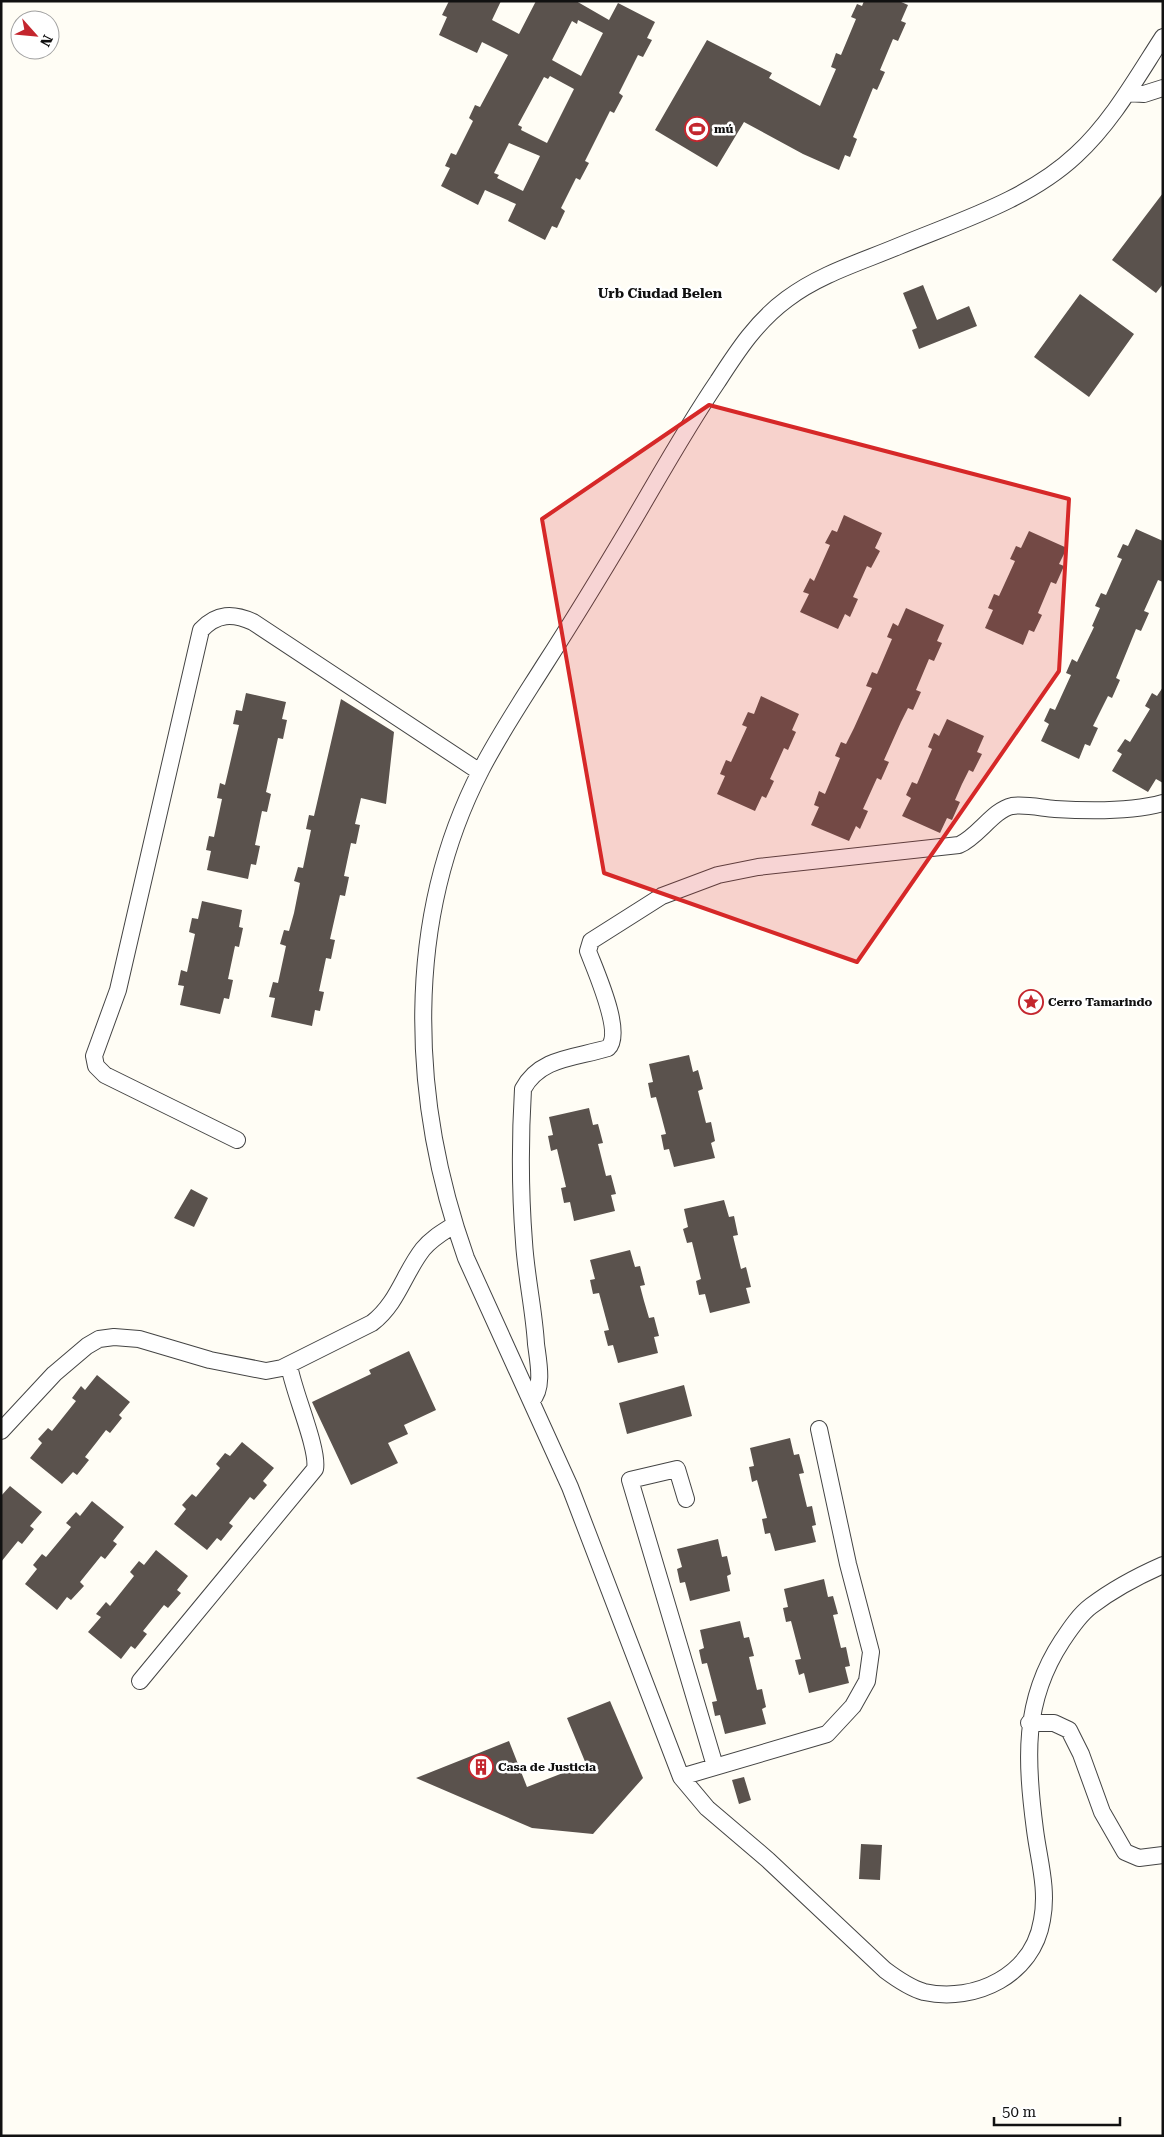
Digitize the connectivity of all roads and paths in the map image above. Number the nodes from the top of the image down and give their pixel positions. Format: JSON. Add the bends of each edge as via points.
{"nodes":[{"id":1,"x":1163,"y":37,"type":"edge"},
{"id":2,"x":1163,"y":88,"type":"edge"},
{"id":3,"x":1127,"y":93,"type":"junction"},
{"id":4,"x":480,"y":772,"type":"junction"},
{"id":5,"x":1163,"y":803,"type":"edge"},
{"id":6,"x":237,"y":1140,"type":"dead end"},
{"id":7,"x":454,"y":1225,"type":"junction"},
{"id":8,"x":289,"y":1365,"type":"junction"},
{"id":9,"x":532,"y":1400,"type":"junction"},
{"id":10,"x":819,"y":1429,"type":"dead end"},
{"id":11,"x":1,"y":1432,"type":"edge"},
{"id":12,"x":686,"y":1499,"type":"dead end"},
{"id":13,"x":1163,"y":1565,"type":"edge"},
{"id":14,"x":140,"y":1681,"type":"dead end"},
{"id":15,"x":1029,"y":1723,"type":"junction"},
{"id":16,"x":715,"y":1766,"type":"junction"},
{"id":17,"x":682,"y":1777,"type":"junction"},
{"id":18,"x":1163,"y":1855,"type":"edge"}],
"edges":[{"from":1,"to":3,"type":"street"},
{"from":2,"to":3,"type":"street","via":[[1144,94]]},
{"from":3,"to":4,"type":"street","via":[[1092,139],[1044,180],[1012,198],[814,282],[786,299],[759,323],[700,407]]},
{"from":4,"to":6,"type":"street","via":[[253,622],[238,616],[223,616],[201,630],[118,990],[94,1056],[96,1066],[105,1075]]},
{"from":4,"to":7,"type":"street","via":[[443,864],[435,897],[425,973],[423,1063],[437,1155]]},
{"from":5,"to":9,"type":"street","via":[[1084,811],[1011,806],[988,822],[972,839],[960,845],[758,867],[718,875],[662,896],[591,940],[588,951],[613,1026],[613,1042],[608,1048],[543,1067],[530,1077],[523,1089],[521,1202],[538,1364],[538,1390]]},
{"from":7,"to":8,"type":"street","via":[[437,1235],[423,1250],[392,1305],[382,1316]]},
{"from":7,"to":9,"type":"street"},
{"from":8,"to":11,"type":"street","via":[[275,1370],[257,1370],[139,1340],[114,1337],[99,1340],[54,1374]]},
{"from":8,"to":14,"type":"street","via":[[295,1394],[316,1455],[315,1469]]},
{"from":9,"to":17,"type":"street","via":[[570,1487]]},
{"from":10,"to":16,"type":"street","via":[[871,1652],[868,1676],[853,1706],[827,1734]]},
{"from":12,"to":16,"type":"street","via":[[677,1469],[630,1480]]},
{"from":13,"to":15,"type":"street","via":[[1089,1607],[1071,1627],[1043,1674]]},
{"from":15,"to":17,"type":"street","via":[[1035,1830],[1045,1890],[1040,1931],[1030,1952],[1012,1972],[988,1987],[964,1994],[922,1991],[885,1970],[768,1860],[707,1808]]},
{"from":15,"to":18,"type":"street","via":[[1054,1723],[1069,1730],[1102,1812],[1125,1852],[1139,1858]]},
{"from":16,"to":17,"type":"street"}]}
